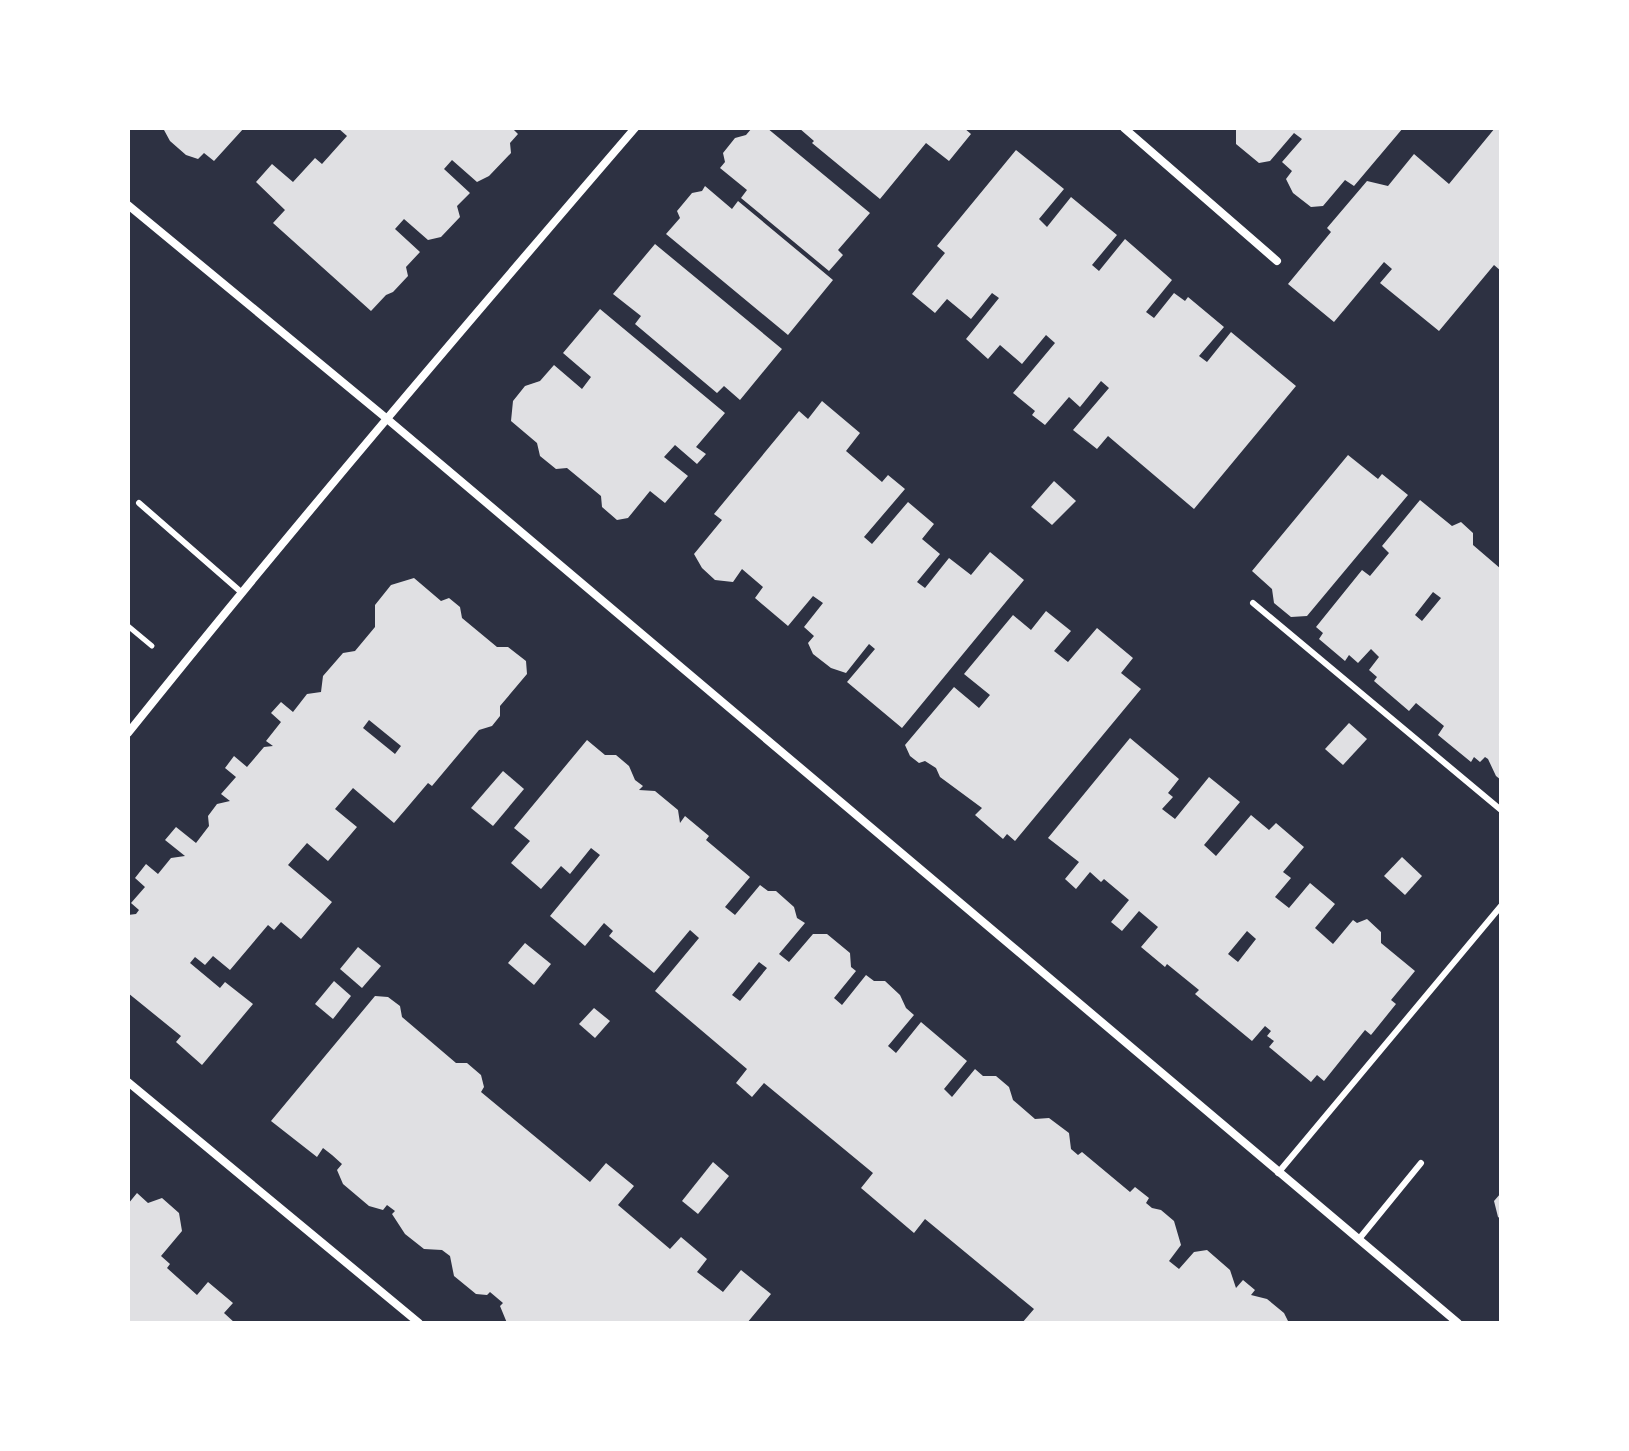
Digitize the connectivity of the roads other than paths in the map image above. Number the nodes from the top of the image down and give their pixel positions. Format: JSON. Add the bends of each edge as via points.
{"nodes":[{"id":1,"x":635,"y":128,"type":"edge"},
{"id":2,"x":1124,"y":128,"type":"edge"},
{"id":3,"x":128,"y":205,"type":"edge"},
{"id":4,"x":1277,"y":261,"type":"dead end"},
{"id":5,"x":386,"y":418,"type":"junction"},
{"id":6,"x":139,"y":503,"type":"dead end"},
{"id":7,"x":241,"y":592,"type":"junction"},
{"id":8,"x":1253,"y":603,"type":"dead end"},
{"id":9,"x":128,"y":733,"type":"edge"},
{"id":10,"x":1501,"y":810,"type":"edge"},
{"id":11,"x":1501,"y":906,"type":"edge"},
{"id":12,"x":128,"y":1082,"type":"edge"},
{"id":13,"x":1421,"y":1163,"type":"dead end"},
{"id":14,"x":1278,"y":1173,"type":"junction"},
{"id":15,"x":1359,"y":1239,"type":"junction"},
{"id":16,"x":419,"y":1323,"type":"edge"},
{"id":17,"x":1458,"y":1323,"type":"edge"}],
"edges":[{"from":1,"to":5,"type":"street"},
{"from":2,"to":4,"type":"street"},
{"from":3,"to":5,"type":"street"},
{"from":5,"to":7,"type":"street"},
{"from":5,"to":14,"type":"street"},
{"from":6,"to":7,"type":"lane"},
{"from":7,"to":9,"type":"street"},
{"from":8,"to":10,"type":"lane"},
{"from":11,"to":14,"type":"lane"},
{"from":12,"to":16,"type":"street"},
{"from":13,"to":15,"type":"lane"},
{"from":14,"to":15,"type":"street"},
{"from":15,"to":17,"type":"street"}]}
